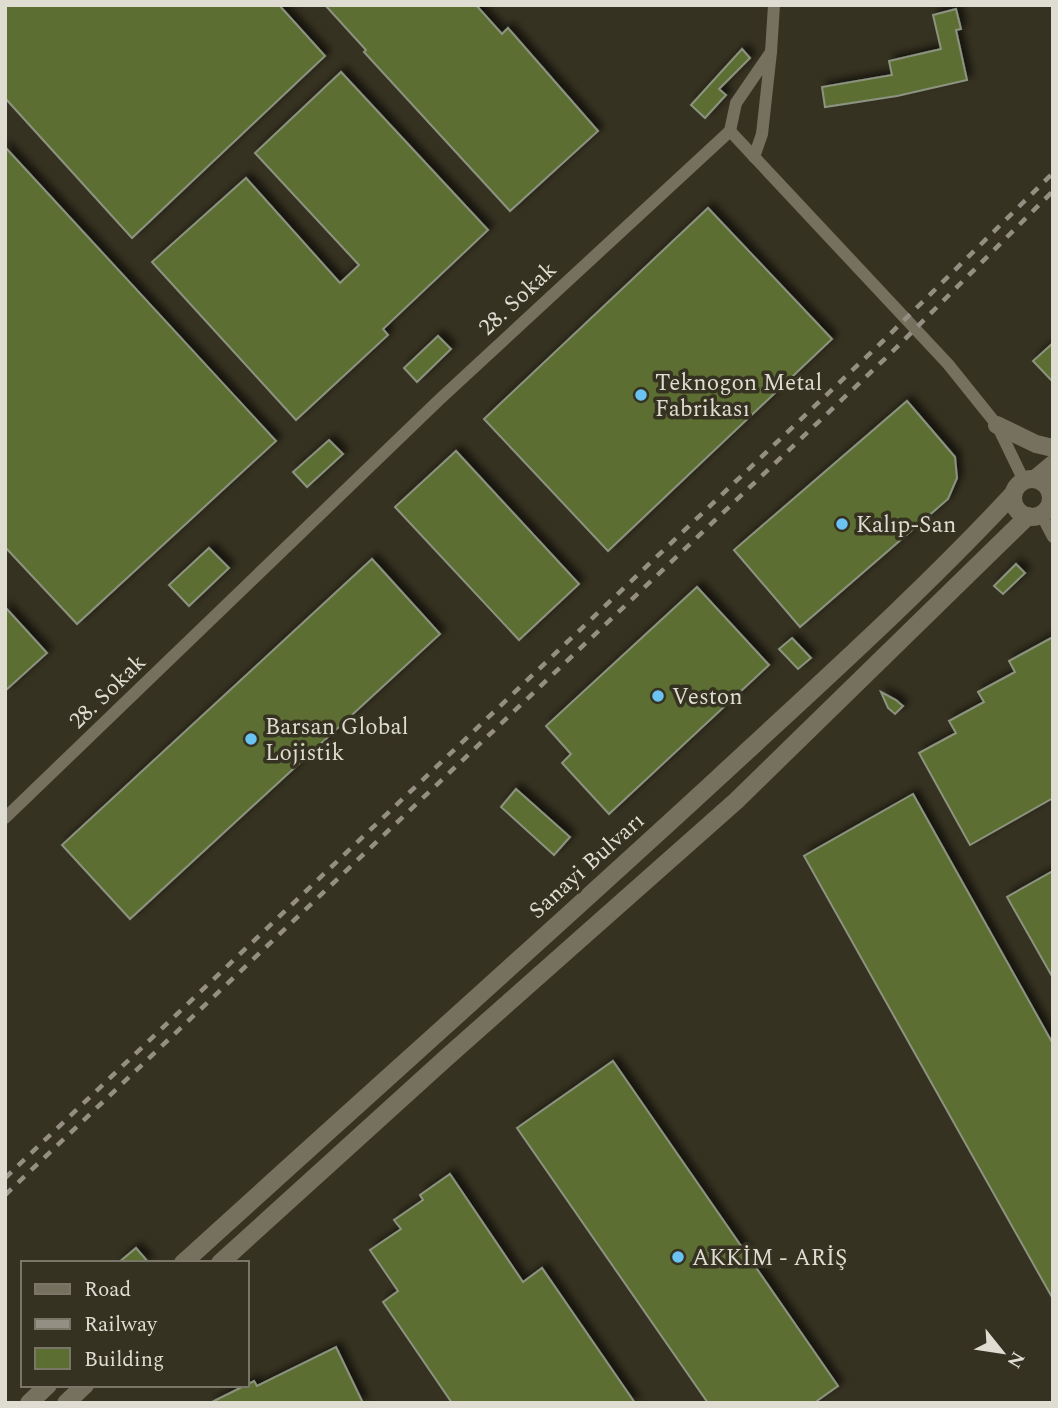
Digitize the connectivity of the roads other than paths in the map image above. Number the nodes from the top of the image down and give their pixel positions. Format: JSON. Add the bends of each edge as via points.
{"nodes":[{"id":1,"x":774,"y":5,"type":"edge"},
{"id":2,"x":771,"y":52,"type":"junction"},
{"id":3,"x":730,"y":131,"type":"junction"},
{"id":4,"x":754,"y":157,"type":"junction"},
{"id":5,"x":997,"y":425,"type":"junction"},
{"id":6,"x":1053,"y":448,"type":"edge"},
{"id":7,"x":1053,"y":464,"type":"edge"},
{"id":8,"x":1024,"y":485,"type":"junction"},
{"id":9,"x":1043,"y":509,"type":"edge"},
{"id":10,"x":1053,"y":537,"type":"edge"},
{"id":11,"x":5,"y":818,"type":"edge"},
{"id":12,"x":185,"y":1261,"type":"edge"},
{"id":13,"x":222,"y":1261,"type":"edge"},
{"id":14,"x":46,"y":1387,"type":"edge"},
{"id":15,"x":83,"y":1387,"type":"edge"},
{"id":16,"x":29,"y":1403,"type":"edge"},
{"id":17,"x":66,"y":1403,"type":"edge"}],
"edges":[{"from":1,"to":2,"type":"street"},
{"from":2,"to":3,"type":"street","via":[[736,103]]},
{"from":2,"to":4,"type":"street","via":[[762,134]]},
{"from":3,"to":4,"type":"street"},
{"from":3,"to":11,"type":"street","name":"28. Sokak","via":[[440,399]]},
{"from":4,"to":5,"type":"street","via":[[948,364]]},
{"from":5,"to":6,"type":"main road"},
{"from":5,"to":8,"type":"street"},
{"from":7,"to":8,"type":"main road","name":"Sanayi Bulvarı"},
{"from":8,"to":9,"type":"main road","via":[[1046,486],[1050,492]]},
{"from":8,"to":9,"type":"main road","via":[[1014,506],[1018,511]]},
{"from":8,"to":12,"type":"main road","name":"Sanayi Bulvarı","via":[[752,746]]},
{"from":9,"to":10,"type":"street"},
{"from":9,"to":13,"type":"main road","via":[[736,801]]},
{"from":14,"to":16,"type":"main road"},
{"from":15,"to":17,"type":"main road"}]}
